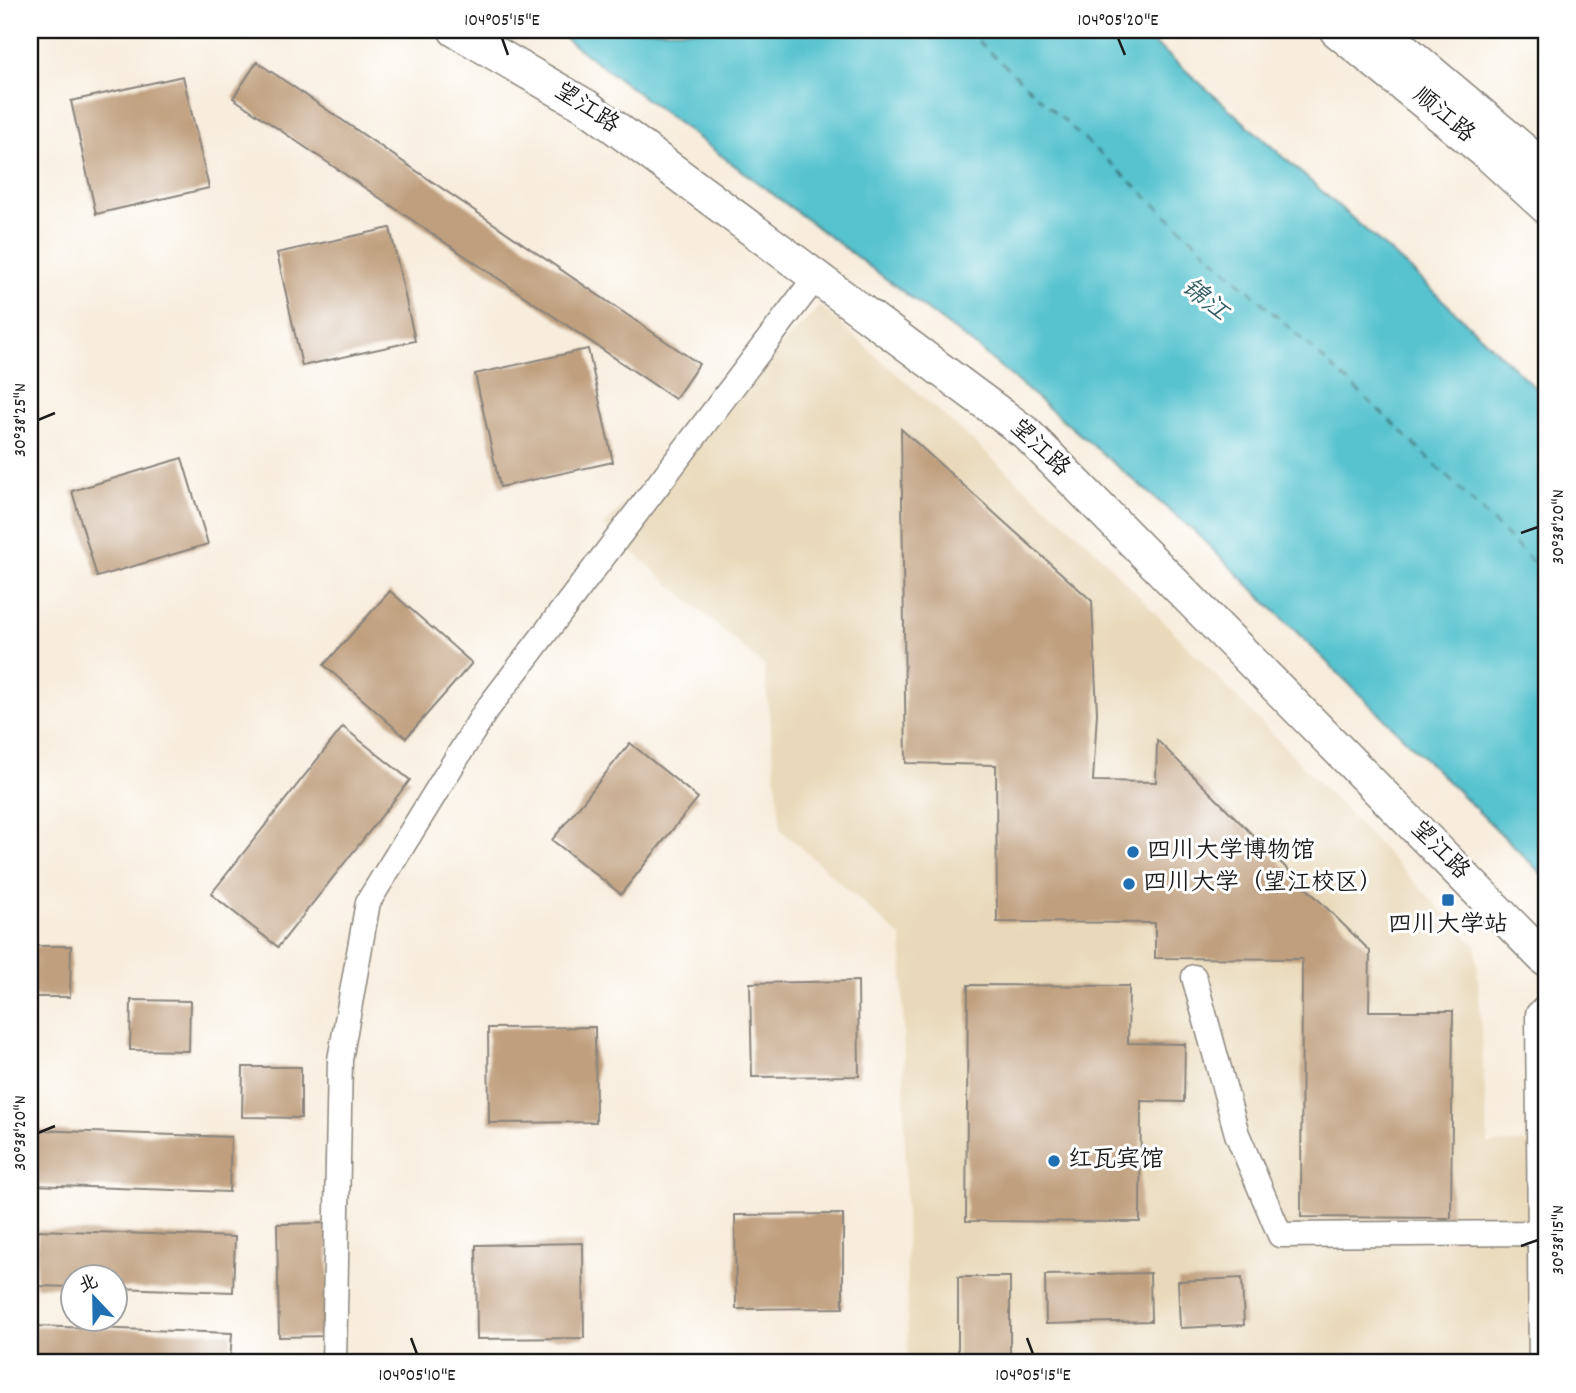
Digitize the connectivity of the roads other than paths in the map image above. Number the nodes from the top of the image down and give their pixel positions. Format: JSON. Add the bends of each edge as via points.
{"nodes":[{"id":1,"x":455,"y":30,"type":"edge"},
{"id":2,"x":1336,"y":30,"type":"edge"},
{"id":3,"x":1381,"y":30,"type":"edge"},
{"id":4,"x":1546,"y":169,"type":"edge"},
{"id":5,"x":1546,"y":207,"type":"edge"},
{"id":6,"x":816,"y":277,"type":"junction"},
{"id":7,"x":1546,"y":960,"type":"edge"},
{"id":8,"x":1194,"y":977,"type":"dead end"},
{"id":9,"x":1546,"y":1007,"type":"edge"},
{"id":10,"x":1540,"y":1233,"type":"junction"},
{"id":11,"x":334,"y":1363,"type":"edge"},
{"id":12,"x":1541,"y":1363,"type":"edge"}],
"edges":[{"from":1,"to":6,"type":"street","name":"望江路","via":[[586,106]]},
{"from":2,"to":5,"type":"street","name":"顺江路"},
{"from":3,"to":4,"type":"street","name":"顺江路"},
{"from":6,"to":7,"type":"street","name":"望江路","via":[[1026,433]]},
{"from":6,"to":11,"type":"street","via":[[485,712],[368,902],[340,1060]]},
{"from":8,"to":10,"type":"street","via":[[1237,1134],[1280,1235]]},
{"from":9,"to":10,"type":"street","via":[[1538,1014]]},
{"from":10,"to":12,"type":"street"}]}
